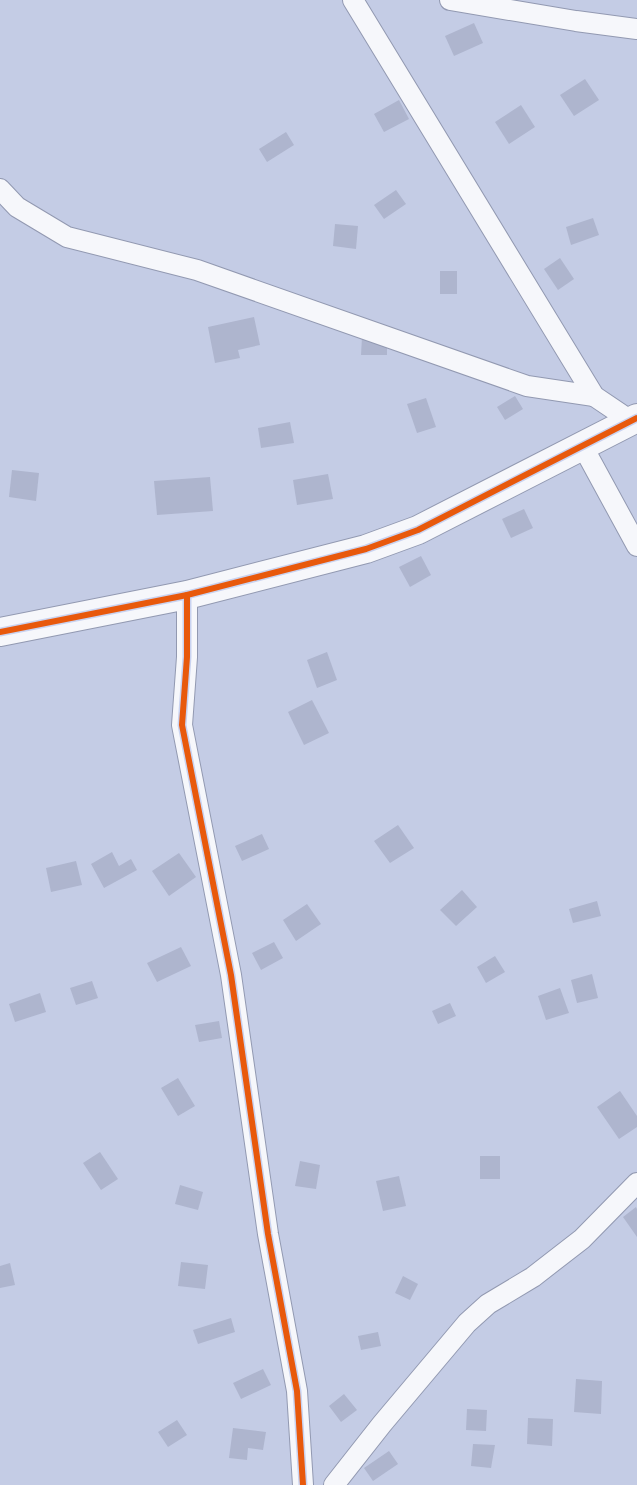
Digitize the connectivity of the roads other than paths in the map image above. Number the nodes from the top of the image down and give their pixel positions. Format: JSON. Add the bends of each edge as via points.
{"nodes":[{"id":1,"x":353,"y":0,"type":"edge"},
{"id":2,"x":450,"y":0,"type":"edge"},
{"id":3,"x":637,"y":29,"type":"edge"},
{"id":4,"x":0,"y":189,"type":"edge"},
{"id":5,"x":594,"y":396,"type":"junction"},
{"id":6,"x":634,"y":420,"type":"edge"},
{"id":7,"x":582,"y":445,"type":"junction"},
{"id":8,"x":637,"y":546,"type":"edge"},
{"id":9,"x":187,"y":595,"type":"junction"},
{"id":10,"x":0,"y":632,"type":"edge"},
{"id":11,"x":637,"y":1183,"type":"edge"},
{"id":12,"x":303,"y":1485,"type":"edge"},
{"id":13,"x":334,"y":1485,"type":"edge"}],
"edges":[{"from":1,"to":5,"type":"street"},
{"from":2,"to":3,"type":"street"},
{"from":4,"to":5,"type":"street","via":[[17,207],[68,237],[197,270],[527,386]]},
{"from":5,"to":6,"type":"street"},
{"from":6,"to":7,"type":"street"},
{"from":7,"to":8,"type":"street"},
{"from":7,"to":9,"type":"street","via":[[418,530],[366,549]]},
{"from":9,"to":10,"type":"street"},
{"from":9,"to":12,"type":"street","via":[[182,725],[231,975],[268,1234],[297,1391]]},
{"from":11,"to":13,"type":"street","via":[[582,1239],[466,1323]]}]}
